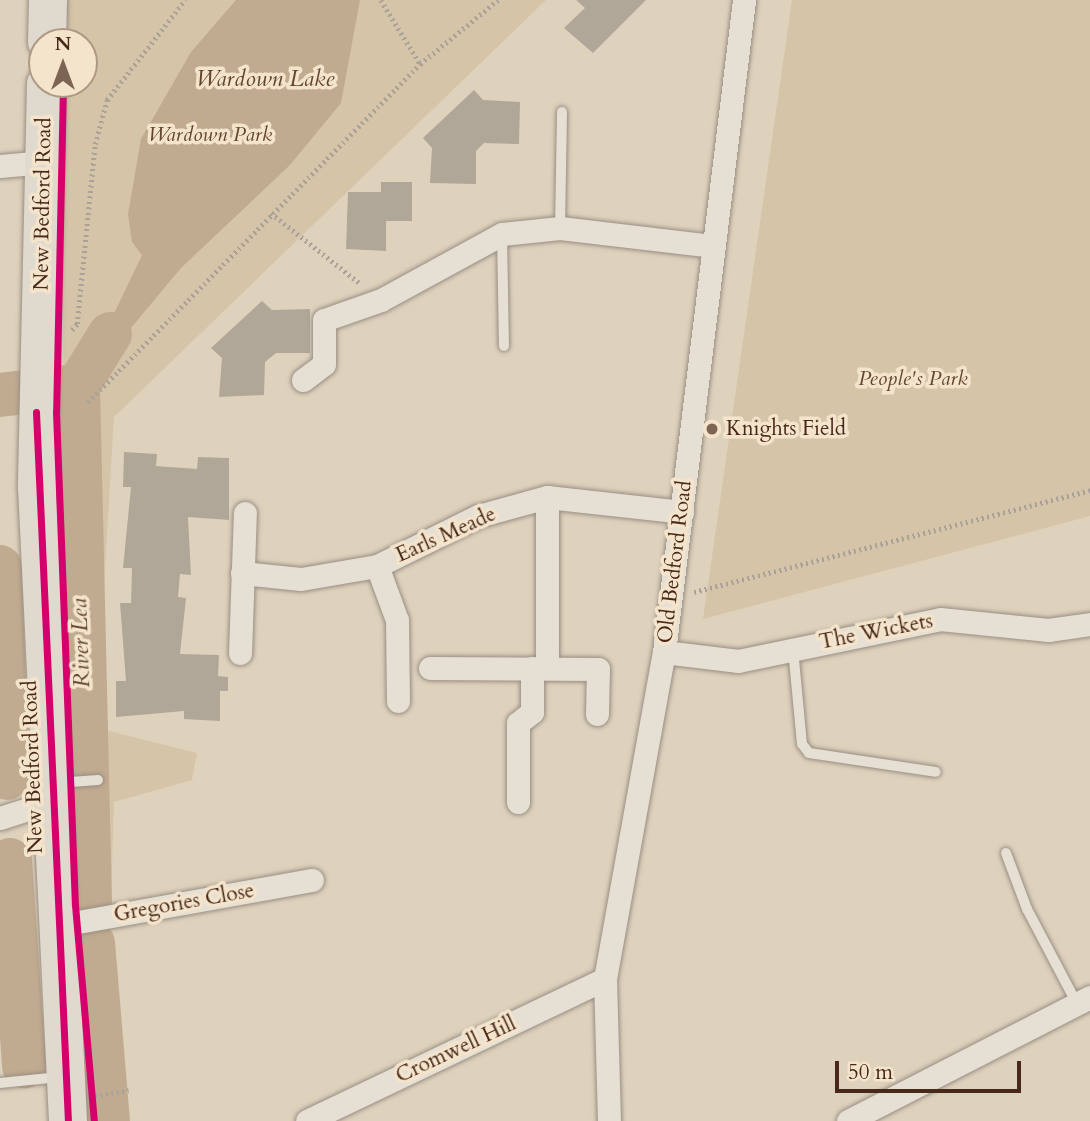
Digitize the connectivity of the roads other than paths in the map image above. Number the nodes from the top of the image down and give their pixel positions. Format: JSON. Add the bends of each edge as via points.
{"nodes":[{"id":1,"x":48,"y":0,"type":"edge"},
{"id":2,"x":744,"y":0,"type":"edge"},
{"id":3,"x":47,"y":28,"type":"edge"},
{"id":4,"x":46,"y":98,"type":"edge"},
{"id":5,"x":562,"y":112,"type":"dead end"},
{"id":6,"x":44,"y":162,"type":"junction"},
{"id":7,"x":0,"y":166,"type":"edge"},
{"id":8,"x":560,"y":228,"type":"junction"},
{"id":9,"x":502,"y":234,"type":"junction"},
{"id":10,"x":714,"y":246,"type":"junction"},
{"id":11,"x":504,"y":346,"type":"dead end"},
{"id":12,"x":303,"y":380,"type":"dead end"},
{"id":13,"x":547,"y":496,"type":"junction"},
{"id":14,"x":682,"y":512,"type":"junction"},
{"id":15,"x":245,"y":513,"type":"dead end"},
{"id":16,"x":377,"y":566,"type":"junction"},
{"id":17,"x":242,"y":573,"type":"junction"},
{"id":18,"x":1090,"y":624,"type":"edge"},
{"id":19,"x":793,"y":649,"type":"junction"},
{"id":20,"x":664,"y":652,"type":"junction"},
{"id":21,"x":240,"y":653,"type":"dead end"},
{"id":22,"x":430,"y":668,"type":"dead end"},
{"id":23,"x":539,"y":668,"type":"junction"},
{"id":24,"x":398,"y":701,"type":"dead end"},
{"id":25,"x":597,"y":714,"type":"dead end"},
{"id":26,"x":936,"y":772,"type":"dead end"},
{"id":27,"x":98,"y":780,"type":"dead end"},
{"id":28,"x":65,"y":788,"type":"junction"},
{"id":29,"x":518,"y":802,"type":"dead end"},
{"id":30,"x":0,"y":818,"type":"edge"},
{"id":31,"x":1006,"y":853,"type":"dead end"},
{"id":32,"x":312,"y":880,"type":"dead end"},
{"id":33,"x":56,"y":926,"type":"junction"},
{"id":34,"x":605,"y":979,"type":"junction"},
{"id":35,"x":1083,"y":1000,"type":"edge"},
{"id":36,"x":0,"y":1083,"type":"edge"},
{"id":37,"x":78,"y":1098,"type":"edge"},
{"id":38,"x":307,"y":1121,"type":"edge"},
{"id":39,"x":609,"y":1121,"type":"edge"},
{"id":40,"x":848,"y":1121,"type":"edge"}],
"edges":[{"from":1,"to":3,"type":"highway"},
{"from":2,"to":10,"type":"street","name":"Old Bedford Road"},
{"from":4,"to":6,"type":"highway","name":"New Bedford Road"},
{"from":5,"to":8,"type":"lane"},
{"from":6,"to":7,"type":"street"},
{"from":6,"to":28,"type":"highway","name":"New Bedford Road","via":[[36,412]]},
{"from":8,"to":9,"type":"street"},
{"from":8,"to":10,"type":"street"},
{"from":9,"to":11,"type":"lane"},
{"from":9,"to":12,"type":"street","via":[[381,300],[324,320],[324,364]]},
{"from":10,"to":14,"type":"street","name":"Old Bedford Road"},
{"from":13,"to":14,"type":"street","name":"Earls Meade"},
{"from":13,"to":16,"type":"street","name":"Earls Meade","via":[[478,516]]},
{"from":13,"to":23,"type":"street"},
{"from":14,"to":20,"type":"street","name":"Old Bedford Road"},
{"from":15,"to":17,"type":"street"},
{"from":16,"to":17,"type":"street","name":"Earls Meade","via":[[300,579]]},
{"from":16,"to":24,"type":"street","name":"Earls Meade","via":[[397,620]]},
{"from":17,"to":21,"type":"street"},
{"from":18,"to":19,"type":"street","name":"The Wickets","via":[[1048,630],[940,619]]},
{"from":19,"to":20,"type":"street","name":"The Wickets","via":[[738,661]]},
{"from":19,"to":26,"type":"lane","via":[[802,744],[809,753]]},
{"from":20,"to":34,"type":"street","name":"Old Bedford Road"},
{"from":22,"to":23,"type":"street"},
{"from":23,"to":25,"type":"street","via":[[598,669]]},
{"from":23,"to":29,"type":"street","via":[[532,712],[518,723]]},
{"from":27,"to":28,"type":"lane"},
{"from":28,"to":30,"type":"street"},
{"from":28,"to":33,"type":"highway","name":"New Bedford Road"},
{"from":31,"to":35,"type":"lane","via":[[1027,909]]},
{"from":32,"to":33,"type":"street","name":"Gregories Close"},
{"from":33,"to":37,"type":"highway","name":"New Bedford Road"},
{"from":34,"to":38,"type":"street","name":"Cromwell Hill"},
{"from":34,"to":39,"type":"street","name":"Old Bedford Road"},
{"from":35,"to":40,"type":"street"},
{"from":36,"to":37,"type":"lane"}]}
